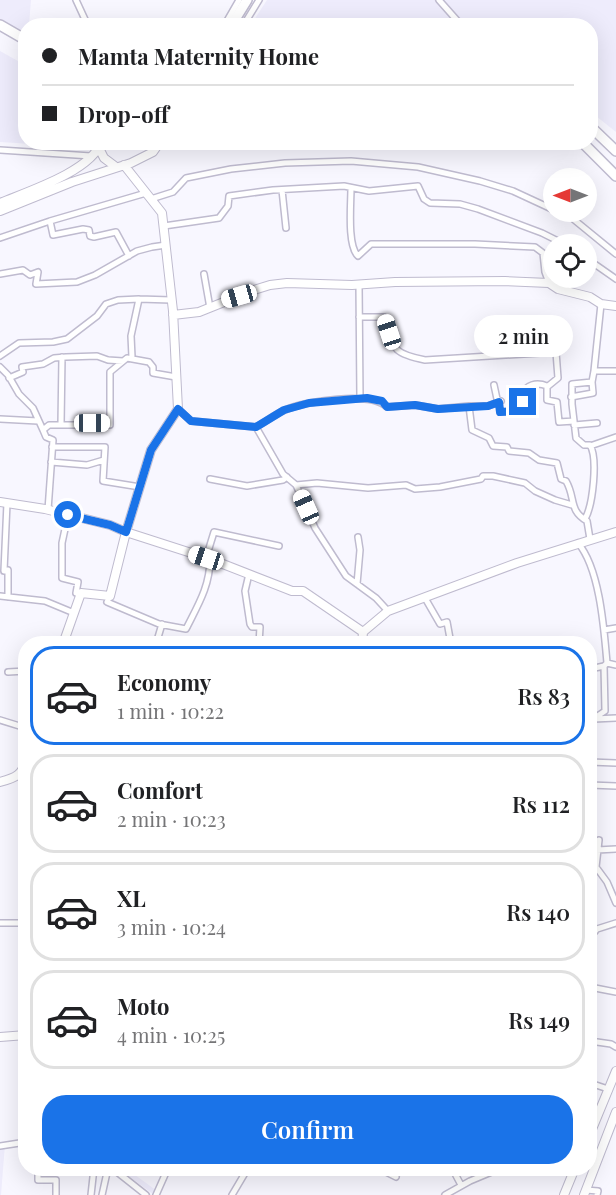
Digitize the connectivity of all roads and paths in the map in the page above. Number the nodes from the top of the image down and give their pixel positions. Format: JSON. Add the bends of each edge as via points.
{"nodes":[{"id":1,"x":76,"y":0,"type":"edge"},
{"id":2,"x":239,"y":0,"type":"edge"},
{"id":3,"x":247,"y":0,"type":"edge"},
{"id":4,"x":259,"y":0,"type":"edge"},
{"id":5,"x":439,"y":0,"type":"edge"},
{"id":6,"x":84,"y":18,"type":"edge"},
{"id":7,"x":229,"y":18,"type":"edge"},
{"id":8,"x":236,"y":18,"type":"edge"},
{"id":9,"x":248,"y":18,"type":"edge"},
{"id":10,"x":455,"y":18,"type":"edge"},
{"id":11,"x":0,"y":25,"type":"edge"},
{"id":12,"x":18,"y":35,"type":"edge"},
{"id":13,"x":598,"y":134,"type":"edge"},
{"id":14,"x":0,"y":150,"type":"edge"},
{"id":15,"x":97,"y":150,"type":"edge"},
{"id":16,"x":102,"y":150,"type":"edge"},
{"id":17,"x":155,"y":150,"type":"edge"},
{"id":18,"x":591,"y":150,"type":"edge"},
{"id":19,"x":616,"y":151,"type":"edge"},
{"id":20,"x":93,"y":156,"type":"junction"},
{"id":21,"x":120,"y":166,"type":"junction"},
{"id":22,"x":615,"y":173,"type":"edge"},
{"id":23,"x":351,"y":188,"type":"junction"},
{"id":24,"x":282,"y":190,"type":"junction"},
{"id":25,"x":149,"y":196,"type":"junction"},
{"id":26,"x":0,"y":203,"type":"edge"},
{"id":27,"x":543,"y":205,"type":"edge"},
{"id":28,"x":0,"y":211,"type":"edge"},
{"id":29,"x":50,"y":221,"type":"junction"},
{"id":30,"x":577,"y":222,"type":"edge"},
{"id":31,"x":164,"y":226,"type":"junction"},
{"id":32,"x":286,"y":228,"type":"dead end"},
{"id":33,"x":544,"y":234,"type":"edge"},
{"id":34,"x":0,"y":238,"type":"edge"},
{"id":35,"x":166,"y":246,"type":"junction"},
{"id":36,"x":543,"y":253,"type":"edge"},
{"id":37,"x":616,"y":254,"type":"edge"},
{"id":38,"x":129,"y":256,"type":"junction"},
{"id":39,"x":597,"y":266,"type":"edge"},
{"id":40,"x":0,"y":273,"type":"edge"},
{"id":41,"x":204,"y":274,"type":"dead end"},
{"id":42,"x":616,"y":279,"type":"edge"},
{"id":43,"x":543,"y":283,"type":"edge"},
{"id":44,"x":359,"y":285,"type":"junction"},
{"id":45,"x":556,"y":288,"type":"edge"},
{"id":46,"x":139,"y":299,"type":"junction"},
{"id":47,"x":171,"y":300,"type":"junction"},
{"id":48,"x":601,"y":304,"type":"junction"},
{"id":49,"x":616,"y":306,"type":"edge"},
{"id":50,"x":210,"y":308,"type":"junction"},
{"id":51,"x":173,"y":315,"type":"junction"},
{"id":52,"x":360,"y":317,"type":"junction"},
{"id":53,"x":559,"y":328,"type":"dead end"},
{"id":54,"x":556,"y":352,"type":"junction"},
{"id":55,"x":0,"y":356,"type":"edge"},
{"id":56,"x":62,"y":357,"type":"junction"},
{"id":57,"x":132,"y":357,"type":"junction"},
{"id":58,"x":123,"y":361,"type":"junction"},
{"id":59,"x":0,"y":367,"type":"edge"},
{"id":60,"x":594,"y":371,"type":"junction"},
{"id":61,"x":616,"y":371,"type":"edge"},
{"id":62,"x":176,"y":377,"type":"junction"},
{"id":63,"x":9,"y":378,"type":"junction"},
{"id":64,"x":592,"y":382,"type":"junction"},
{"id":65,"x":494,"y":385,"type":"dead end"},
{"id":66,"x":547,"y":387,"type":"junction"},
{"id":67,"x":571,"y":397,"type":"junction"},
{"id":68,"x":360,"y":398,"type":"junction"},
{"id":69,"x":499,"y":402,"type":"junction"},
{"id":70,"x":469,"y":406,"type":"junction"},
{"id":71,"x":178,"y":409,"type":"junction"},
{"id":72,"x":0,"y":419,"type":"edge"},
{"id":73,"x":38,"y":421,"type":"junction"},
{"id":74,"x":574,"y":423,"type":"junction"},
{"id":75,"x":597,"y":423,"type":"dead end"},
{"id":76,"x":61,"y":424,"type":"junction"},
{"id":77,"x":256,"y":427,"type":"junction"},
{"id":78,"x":43,"y":430,"type":"junction"},
{"id":79,"x":616,"y":437,"type":"edge"},
{"id":80,"x":590,"y":446,"type":"junction"},
{"id":81,"x":52,"y":447,"type":"junction"},
{"id":82,"x":104,"y":460,"type":"junction"},
{"id":83,"x":51,"y":462,"type":"junction"},
{"id":84,"x":287,"y":477,"type":"junction"},
{"id":85,"x":210,"y":479,"type":"dead end"},
{"id":86,"x":296,"y":485,"type":"junction"},
{"id":87,"x":140,"y":487,"type":"junction"},
{"id":88,"x":4,"y":502,"type":"edge"},
{"id":89,"x":572,"y":505,"type":"junction"},
{"id":90,"x":48,"y":510,"type":"junction"},
{"id":91,"x":68,"y":515,"type":"junction"},
{"id":92,"x":585,"y":519,"type":"junction"},
{"id":93,"x":126,"y":532,"type":"junction"},
{"id":94,"x":616,"y":532,"type":"edge"},
{"id":95,"x":358,"y":537,"type":"dead end"},
{"id":96,"x":590,"y":539,"type":"junction"},
{"id":97,"x":579,"y":543,"type":"junction"},
{"id":98,"x":279,"y":546,"type":"dead end"},
{"id":99,"x":208,"y":559,"type":"junction"},
{"id":100,"x":249,"y":574,"type":"junction"},
{"id":101,"x":357,"y":584,"type":"junction"},
{"id":102,"x":81,"y":594,"type":"junction"},
{"id":103,"x":0,"y":596,"type":"edge"},
{"id":104,"x":110,"y":596,"type":"junction"},
{"id":105,"x":8,"y":597,"type":"junction"},
{"id":106,"x":425,"y":598,"type":"junction"},
{"id":107,"x":388,"y":611,"type":"junction"},
{"id":108,"x":74,"y":614,"type":"junction"},
{"id":109,"x":162,"y":624,"type":"junction"},
{"id":110,"x":616,"y":628,"type":"edge"},
{"id":111,"x":604,"y":630,"type":"junction"},
{"id":112,"x":363,"y":632,"type":"junction"},
{"id":113,"x":66,"y":636,"type":"edge"},
{"id":114,"x":158,"y":636,"type":"edge"},
{"id":115,"x":259,"y":636,"type":"edge"},
{"id":116,"x":363,"y":636,"type":"edge"},
{"id":117,"x":450,"y":636,"type":"edge"},
{"id":118,"x":606,"y":665,"type":"junction"},
{"id":119,"x":616,"y":666,"type":"edge"},
{"id":120,"x":597,"y":667,"type":"edge"},
{"id":121,"x":18,"y":671,"type":"edge"},
{"id":122,"x":8,"y":672,"type":"dead end"},
{"id":123,"x":597,"y":716,"type":"edge"},
{"id":124,"x":616,"y":718,"type":"edge"},
{"id":125,"x":597,"y":719,"type":"edge"},
{"id":126,"x":0,"y":720,"type":"edge"},
{"id":127,"x":18,"y":726,"type":"edge"},
{"id":128,"x":597,"y":762,"type":"edge"},
{"id":129,"x":616,"y":763,"type":"edge"},
{"id":130,"x":18,"y":776,"type":"edge"},
{"id":131,"x":0,"y":782,"type":"edge"},
{"id":132,"x":597,"y":785,"type":"edge"},
{"id":133,"x":616,"y":786,"type":"edge"},
{"id":134,"x":598,"y":840,"type":"dead end"},
{"id":135,"x":616,"y":849,"type":"edge"},
{"id":136,"x":597,"y":850,"type":"joint"},
{"id":137,"x":597,"y":871,"type":"edge"},
{"id":138,"x":616,"y":903,"type":"edge"},
{"id":139,"x":18,"y":922,"type":"edge"},
{"id":140,"x":0,"y":923,"type":"edge"},
{"id":141,"x":616,"y":923,"type":"edge"},
{"id":142,"x":597,"y":929,"type":"edge"},
{"id":143,"x":597,"y":988,"type":"edge"},
{"id":144,"x":616,"y":992,"type":"edge"},
{"id":145,"x":18,"y":1036,"type":"edge"},
{"id":146,"x":0,"y":1037,"type":"edge"},
{"id":147,"x":597,"y":1043,"type":"edge"},
{"id":148,"x":616,"y":1047,"type":"edge"},
{"id":149,"x":616,"y":1071,"type":"edge"},
{"id":150,"x":597,"y":1085,"type":"edge"},
{"id":151,"x":608,"y":1089,"type":"junction"},
{"id":152,"x":616,"y":1112,"type":"edge"},
{"id":153,"x":597,"y":1116,"type":"edge"},
{"id":154,"x":18,"y":1143,"type":"edge"},
{"id":155,"x":0,"y":1146,"type":"edge"},
{"id":156,"x":597,"y":1161,"type":"edge"},
{"id":157,"x":38,"y":1176,"type":"edge"},
{"id":158,"x":93,"y":1176,"type":"edge"},
{"id":159,"x":108,"y":1176,"type":"edge"},
{"id":160,"x":121,"y":1176,"type":"edge"},
{"id":161,"x":164,"y":1176,"type":"edge"},
{"id":162,"x":243,"y":1176,"type":"edge"},
{"id":163,"x":456,"y":1176,"type":"edge"},
{"id":164,"x":482,"y":1176,"type":"edge"},
{"id":165,"x":572,"y":1176,"type":"edge"},
{"id":166,"x":591,"y":1176,"type":"edge"},
{"id":167,"x":461,"y":1185,"type":"junction"},
{"id":168,"x":585,"y":1192,"type":"edge"},
{"id":169,"x":56,"y":1195,"type":"edge"},
{"id":170,"x":91,"y":1195,"type":"edge"},
{"id":171,"x":102,"y":1195,"type":"edge"},
{"id":172,"x":146,"y":1195,"type":"edge"},
{"id":173,"x":156,"y":1195,"type":"edge"},
{"id":174,"x":232,"y":1195,"type":"edge"},
{"id":175,"x":445,"y":1195,"type":"edge"},
{"id":176,"x":564,"y":1195,"type":"edge"},
{"id":177,"x":597,"y":1195,"type":"edge"}],
"edges":[{"from":1,"to":6,"type":"street"},
{"from":2,"to":7,"type":"street"},
{"from":3,"to":8,"type":"main road"},
{"from":4,"to":9,"type":"street"},
{"from":5,"to":10,"type":"street"},
{"from":11,"to":12,"type":"main road"},
{"from":13,"to":19,"type":"main road"},
{"from":14,"to":20,"type":"street"},
{"from":15,"to":20,"type":"street"},
{"from":16,"to":21,"type":"street","via":[[104,158]]},
{"from":17,"to":21,"type":"street"},
{"from":18,"to":22,"type":"main road"},
{"from":20,"to":26,"type":"street","via":[[67,175]]},
{"from":21,"to":25,"type":"street"},
{"from":21,"to":28,"type":"street"},
{"from":23,"to":24,"type":"street"},
{"from":23,"to":33,"type":"street","via":[[418,186],[430,203],[460,204]]},
{"from":23,"to":36,"type":"street","via":[[351,241],[358,256],[371,244],[535,247]]},
{"from":24,"to":31,"type":"street","via":[[229,196],[228,206],[219,218]]},
{"from":24,"to":32,"type":"street"},
{"from":25,"to":27,"type":"street","via":[[172,192],[186,178],[231,169],[351,161],[418,167],[480,181]]},
{"from":25,"to":29,"type":"street"},
{"from":25,"to":31,"type":"street","via":[[162,213]]},
{"from":29,"to":34,"type":"street"},
{"from":29,"to":38,"type":"street","via":[[53,235],[83,229],[94,237],[116,231]]},
{"from":30,"to":37,"type":"street"},
{"from":31,"to":35,"type":"street"},
{"from":35,"to":38,"type":"street","via":[[149,247]]},
{"from":35,"to":47,"type":"street"},
{"from":38,"to":40,"type":"street","via":[[71,283],[36,284],[38,272]]},
{"from":39,"to":42,"type":"street"},
{"from":41,"to":50,"type":"street"},
{"from":43,"to":44,"type":"street"},
{"from":44,"to":50,"type":"street","via":[[270,285]]},
{"from":44,"to":52,"type":"street"},
{"from":45,"to":48,"type":"street"},
{"from":46,"to":47,"type":"street"},
{"from":46,"to":55,"type":"street","via":[[106,304],[67,339],[19,343]]},
{"from":46,"to":57,"type":"street","via":[[131,336]]},
{"from":47,"to":51,"type":"street"},
{"from":48,"to":49,"type":"street"},
{"from":48,"to":60,"type":"street"},
{"from":50,"to":51,"type":"street"},
{"from":51,"to":62,"type":"street"},
{"from":52,"to":54,"type":"street","via":[[384,317],[394,346],[403,356],[424,360]]},
{"from":52,"to":68,"type":"street"},
{"from":53,"to":54,"type":"street"},
{"from":54,"to":66,"type":"street","via":[[558,378]]},
{"from":56,"to":58,"type":"street","via":[[97,356]]},
{"from":56,"to":63,"type":"street","via":[[22,367],[23,372]]},
{"from":56,"to":76,"type":"street"},
{"from":57,"to":58,"type":"street"},
{"from":57,"to":62,"type":"street","via":[[149,362],[153,373]]},
{"from":58,"to":76,"type":"street","via":[[110,372],[110,425]]},
{"from":59,"to":63,"type":"street"},
{"from":60,"to":61,"type":"street"},
{"from":60,"to":64,"type":"street"},
{"from":62,"to":71,"type":"street"},
{"from":63,"to":73,"type":"street","via":[[33,408]]},
{"from":64,"to":67,"type":"street","via":[[572,384]]},
{"from":64,"to":67,"type":"street","via":[[593,393]]},
{"from":65,"to":69,"type":"street"},
{"from":66,"to":69,"type":"street","via":[[535,384],[526,388],[522,411],[500,412]]},
{"from":66,"to":74,"type":"street","via":[[547,400],[557,402],[559,422]]},
{"from":67,"to":74,"type":"street"},
{"from":68,"to":70,"type":"street","via":[[382,401],[387,407]]},
{"from":68,"to":77,"type":"street","via":[[293,407]]},
{"from":69,"to":70,"type":"street"},
{"from":70,"to":89,"type":"street","via":[[472,430],[489,438],[493,446],[557,463],[561,479],[570,489]]},
{"from":71,"to":77,"type":"street","via":[[191,421]]},
{"from":71,"to":87,"type":"street","via":[[151,450]]},
{"from":72,"to":73,"type":"street"},
{"from":73,"to":78,"type":"street"},
{"from":74,"to":75,"type":"street"},
{"from":74,"to":80,"type":"street","via":[[576,438]]},
{"from":76,"to":78,"type":"street"},
{"from":77,"to":84,"type":"street"},
{"from":78,"to":81,"type":"street","via":[[52,440]]},
{"from":79,"to":80,"type":"street"},
{"from":80,"to":92,"type":"street","via":[[594,452],[594,472]]},
{"from":81,"to":82,"type":"street","via":[[105,447]]},
{"from":81,"to":83,"type":"street"},
{"from":82,"to":83,"type":"street","via":[[87,465]]},
{"from":82,"to":87,"type":"street","via":[[104,481]]},
{"from":83,"to":90,"type":"street"},
{"from":84,"to":85,"type":"street","via":[[247,486]]},
{"from":84,"to":86,"type":"street"},
{"from":86,"to":89,"type":"street","via":[[406,485],[415,489],[493,476],[525,483],[535,491]]},
{"from":86,"to":101,"type":"street","via":[[315,528],[346,576]]},
{"from":87,"to":93,"type":"street"},
{"from":88,"to":90,"type":"street"},
{"from":88,"to":105,"type":"street"},
{"from":89,"to":92,"type":"street","via":[[579,517]]},
{"from":90,"to":91,"type":"street"},
{"from":91,"to":93,"type":"street"},
{"from":91,"to":102,"type":"street","via":[[62,543],[62,578],[78,582],[76,593]]},
{"from":92,"to":96,"type":"street"},
{"from":93,"to":99,"type":"street"},
{"from":93,"to":104,"type":"street"},
{"from":94,"to":96,"type":"street"},
{"from":95,"to":101,"type":"street"},
{"from":96,"to":97,"type":"street"},
{"from":97,"to":106,"type":"street"},
{"from":97,"to":111,"type":"street","via":[[592,571]]},
{"from":98,"to":99,"type":"street","via":[[214,532]]},
{"from":99,"to":100,"type":"street"},
{"from":99,"to":109,"type":"street","via":[[210,577],[186,629]]},
{"from":100,"to":112,"type":"street","via":[[292,591],[303,591]]},
{"from":100,"to":115,"type":"street","via":[[246,596],[250,624],[260,627]]},
{"from":101,"to":107,"type":"street"},
{"from":102,"to":104,"type":"street"},
{"from":102,"to":108,"type":"street"},
{"from":103,"to":105,"type":"street"},
{"from":104,"to":109,"type":"street","via":[[108,602]]},
{"from":105,"to":108,"type":"street","via":[[45,601]]},
{"from":106,"to":107,"type":"street"},
{"from":106,"to":117,"type":"street","via":[[440,624],[447,622]]},
{"from":107,"to":112,"type":"street"},
{"from":108,"to":113,"type":"street"},
{"from":109,"to":114,"type":"street"},
{"from":110,"to":111,"type":"street"},
{"from":111,"to":118,"type":"street"},
{"from":112,"to":116,"type":"street"},
{"from":118,"to":119,"type":"street"},
{"from":118,"to":120,"type":"street"},
{"from":118,"to":123,"type":"street","via":[[605,711]]},
{"from":121,"to":122,"type":"street"},
{"from":124,"to":125,"type":"street"},
{"from":126,"to":127,"type":"street"},
{"from":128,"to":129,"type":"street"},
{"from":130,"to":131,"type":"street"},
{"from":132,"to":133,"type":"street"},
{"from":134,"to":136,"type":"street"},
{"from":135,"to":136,"type":"street"},
{"from":137,"to":138,"type":"street"},
{"from":139,"to":140,"type":"street"},
{"from":141,"to":142,"type":"street"},
{"from":143,"to":144,"type":"street"},
{"from":145,"to":146,"type":"street"},
{"from":147,"to":148,"type":"street"},
{"from":149,"to":151,"type":"street"},
{"from":150,"to":151,"type":"street"},
{"from":151,"to":153,"type":"street"},
{"from":152,"to":156,"type":"street"},
{"from":154,"to":155,"type":"street"},
{"from":157,"to":169,"type":"street","via":[[38,1180],[56,1180]]},
{"from":158,"to":170,"type":"street"},
{"from":159,"to":171,"type":"street"},
{"from":160,"to":172,"type":"street"},
{"from":161,"to":173,"type":"street"},
{"from":162,"to":174,"type":"street"},
{"from":163,"to":167,"type":"street"},
{"from":164,"to":167,"type":"street"},
{"from":165,"to":176,"type":"street"},
{"from":166,"to":168,"type":"street"},
{"from":167,"to":175,"type":"street"},
{"from":168,"to":177,"type":"street","via":[[598,1191]]}]}
